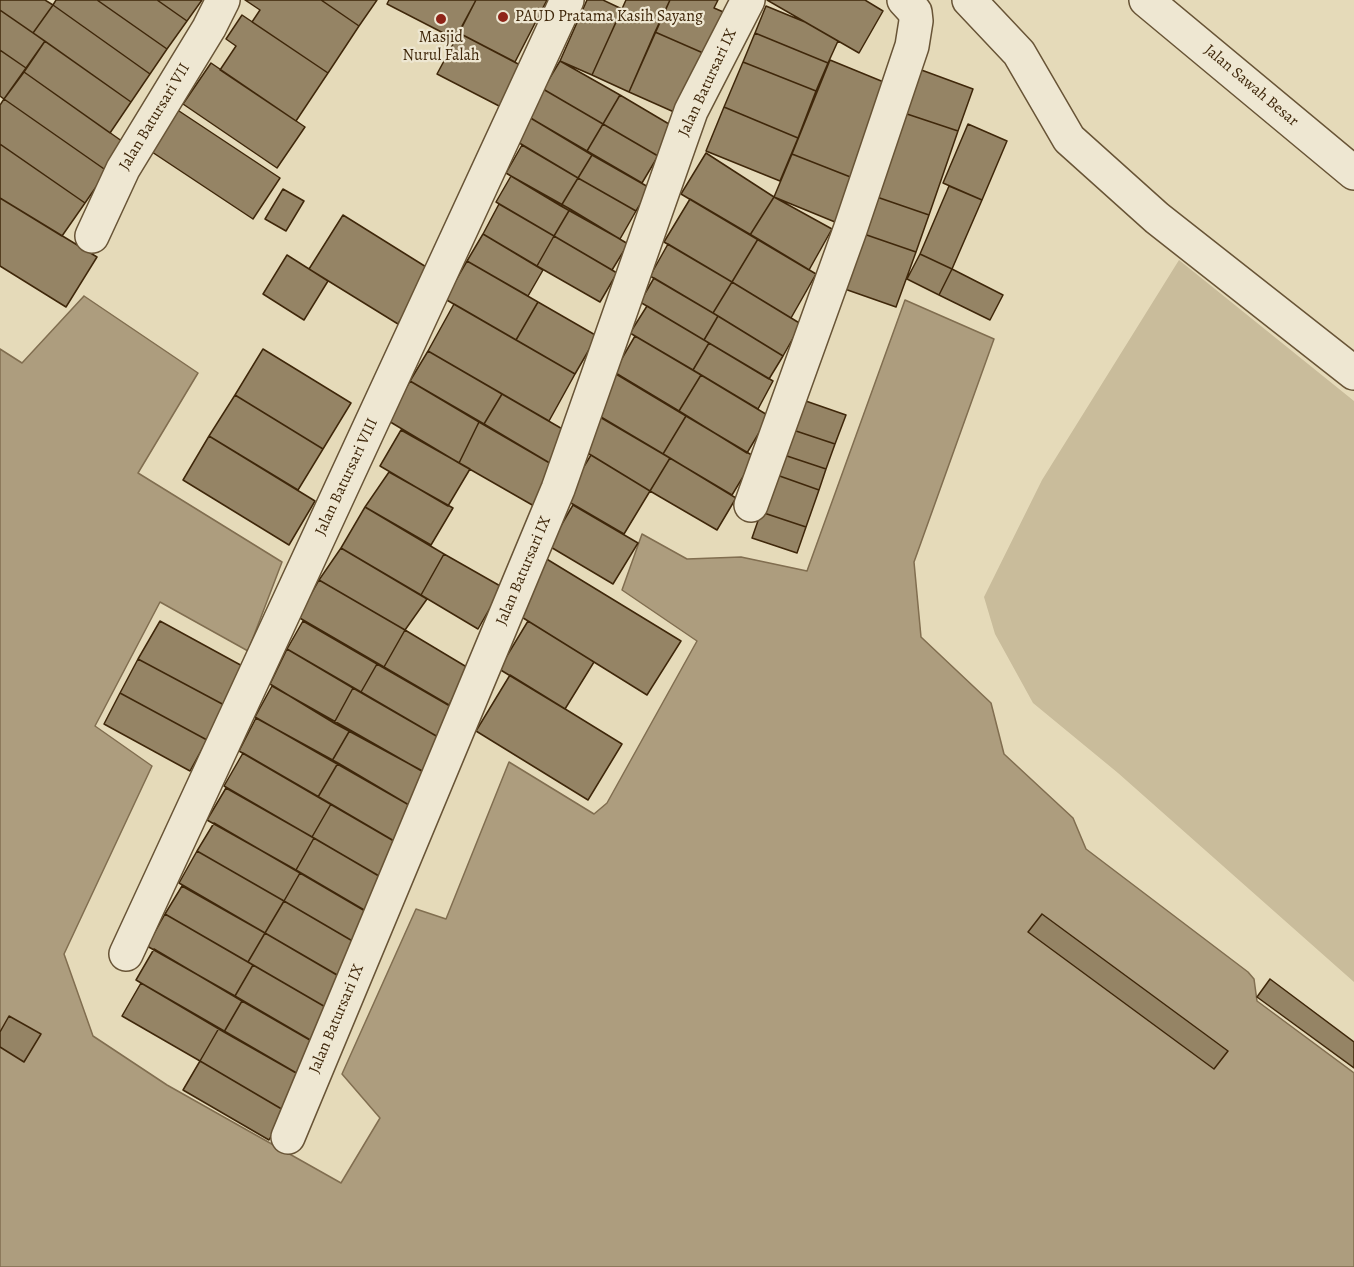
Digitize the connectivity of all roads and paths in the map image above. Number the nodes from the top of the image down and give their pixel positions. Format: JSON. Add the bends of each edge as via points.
{"nodes":[{"id":1,"x":223,"y":0,"type":"edge"},
{"id":2,"x":567,"y":0,"type":"edge"},
{"id":3,"x":748,"y":0,"type":"edge"},
{"id":4,"x":904,"y":0,"type":"edge"},
{"id":5,"x":969,"y":0,"type":"edge"},
{"id":6,"x":1146,"y":0,"type":"edge"},
{"id":7,"x":1354,"y":173,"type":"edge"},
{"id":8,"x":92,"y":236,"type":"dead end"},
{"id":9,"x":1354,"y":373,"type":"edge"},
{"id":10,"x":751,"y":505,"type":"dead end"},
{"id":11,"x":126,"y":954,"type":"dead end"},
{"id":12,"x":288,"y":1137,"type":"dead end"}],
"edges":[{"from":1,"to":8,"type":"street","name":"Jalan Batursari VII","via":[[123,169]]},
{"from":2,"to":11,"type":"street","name":"Jalan Batursari VIII"},
{"from":3,"to":12,"type":"street","name":"Jalan Batursari IX","via":[[691,111],[558,489]]},
{"from":4,"to":10,"type":"street","via":[[915,12],[912,46]]},
{"from":5,"to":9,"type":"street","via":[[1019,53],[1069,139],[1156,218]]},
{"from":6,"to":7,"type":"street","name":"Jalan Sawah Besar"}]}
